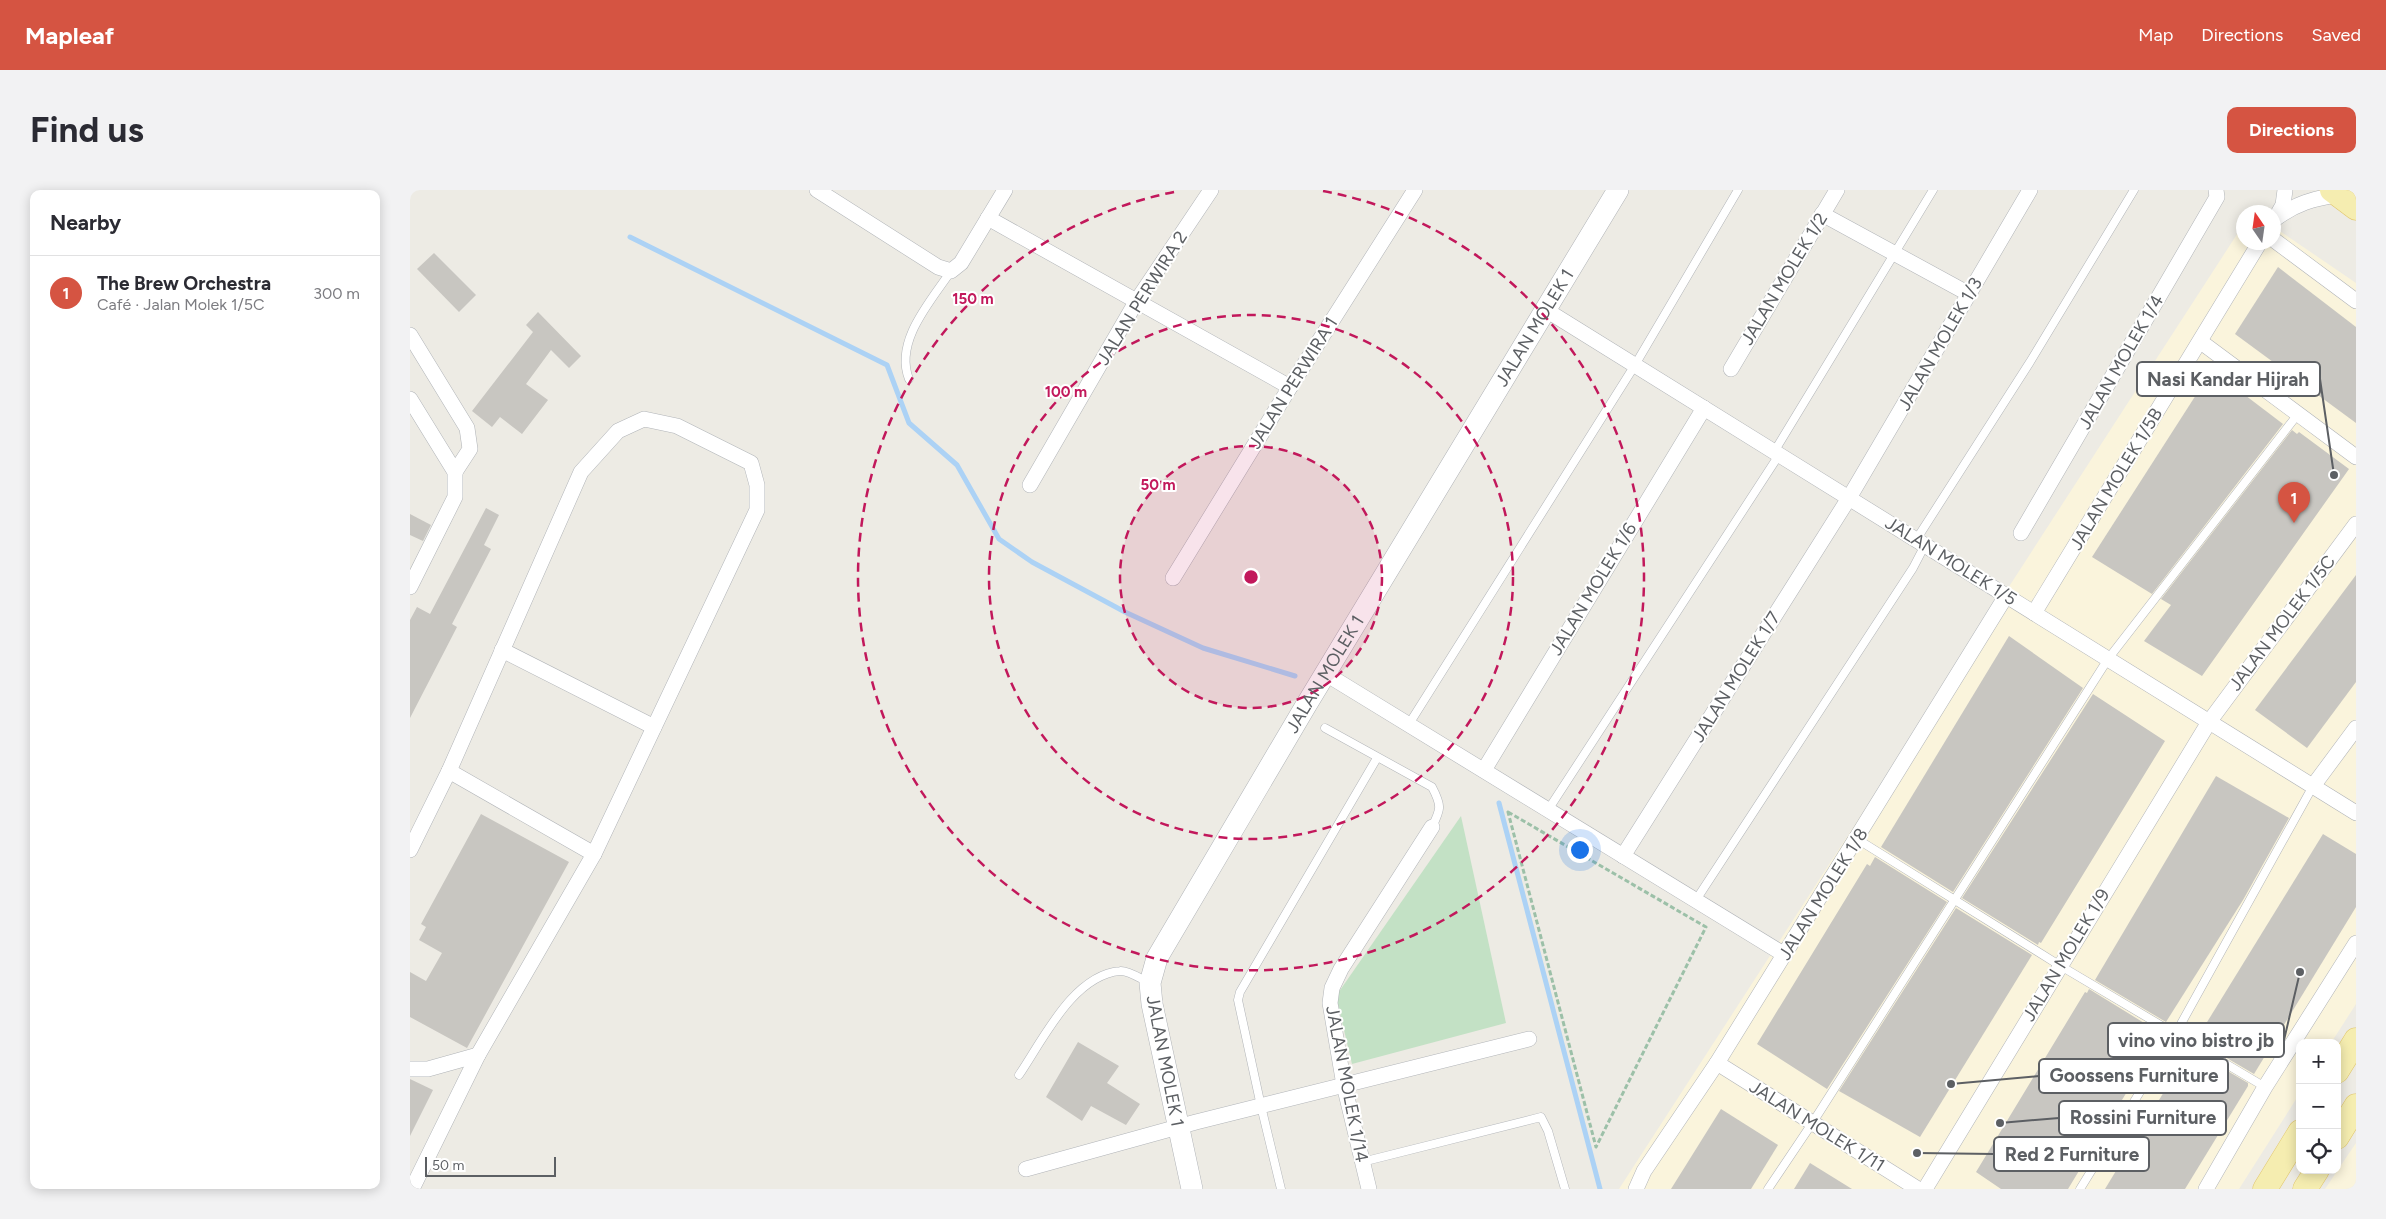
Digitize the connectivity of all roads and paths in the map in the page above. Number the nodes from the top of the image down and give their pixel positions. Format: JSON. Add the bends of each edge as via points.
{"nodes":[{"id":1,"x":818,"y":190,"type":"edge"},
{"id":2,"x":1005,"y":190,"type":"edge"},
{"id":3,"x":1211,"y":190,"type":"edge"},
{"id":4,"x":1415,"y":190,"type":"edge"},
{"id":5,"x":1618,"y":190,"type":"edge"},
{"id":6,"x":1738,"y":190,"type":"edge"},
{"id":7,"x":1837,"y":190,"type":"edge"},
{"id":8,"x":1933,"y":190,"type":"edge"},
{"id":9,"x":2030,"y":190,"type":"edge"},
{"id":10,"x":2134,"y":190,"type":"edge"},
{"id":11,"x":2216,"y":190,"type":"edge"},
{"id":12,"x":2285,"y":190,"type":"edge"},
{"id":13,"x":2342,"y":197,"type":"edge"},
{"id":14,"x":2281,"y":208,"type":"edge"},
{"id":15,"x":1822,"y":214,"type":"junction"},
{"id":16,"x":2281,"y":215,"type":"edge"},
{"id":17,"x":988,"y":218,"type":"junction"},
{"id":18,"x":2281,"y":245,"type":"edge"},
{"id":19,"x":2255,"y":250,"type":"edge"},
{"id":20,"x":1896,"y":254,"type":"junction"},
{"id":21,"x":951,"y":271,"type":"junction"},
{"id":22,"x":1969,"y":294,"type":"junction"},
{"id":23,"x":2356,"y":301,"type":"edge"},
{"id":24,"x":1136,"y":302,"type":"junction"},
{"id":25,"x":1546,"y":310,"type":"junction"},
{"id":26,"x":410,"y":335,"type":"edge"},
{"id":27,"x":2201,"y":342,"type":"junction"},
{"id":28,"x":1635,"y":365,"type":"junction"},
{"id":29,"x":1731,"y":369,"type":"dead end"},
{"id":30,"x":909,"y":379,"type":"dead end"},
{"id":31,"x":1290,"y":387,"type":"junction"},
{"id":32,"x":1704,"y":408,"type":"junction"},
{"id":33,"x":412,"y":409,"type":"edge"},
{"id":34,"x":2298,"y":414,"type":"junction"},
{"id":35,"x":1777,"y":453,"type":"junction"},
{"id":36,"x":2356,"y":457,"type":"edge"},
{"id":37,"x":455,"y":472,"type":"junction"},
{"id":38,"x":1030,"y":485,"type":"dead end"},
{"id":39,"x":1849,"y":498,"type":"junction"},
{"id":40,"x":2356,"y":524,"type":"edge"},
{"id":41,"x":2021,"y":533,"type":"dead end"},
{"id":42,"x":1920,"y":542,"type":"junction"},
{"id":43,"x":1173,"y":578,"type":"dead end"},
{"id":44,"x":410,"y":587,"type":"edge"},
{"id":45,"x":2006,"y":596,"type":"junction"},
{"id":46,"x":2034,"y":613,"type":"junction"},
{"id":47,"x":502,"y":650,"type":"junction"},
{"id":48,"x":2108,"y":659,"type":"junction"},
{"id":49,"x":1326,"y":674,"type":"junction"},
{"id":50,"x":2209,"y":722,"type":"junction"},
{"id":51,"x":1409,"y":724,"type":"junction"},
{"id":52,"x":654,"y":726,"type":"junction"},
{"id":53,"x":1325,"y":728,"type":"dead end"},
{"id":54,"x":2356,"y":728,"type":"edge"},
{"id":55,"x":1377,"y":758,"type":"junction"},
{"id":56,"x":1484,"y":770,"type":"junction"},
{"id":57,"x":449,"y":771,"type":"junction"},
{"id":58,"x":2313,"y":786,"type":"junction"},
{"id":59,"x":1548,"y":810,"type":"junction"},
{"id":60,"x":1508,"y":812,"type":"joint"},
{"id":61,"x":2356,"y":813,"type":"edge"},
{"id":62,"x":1432,"y":828,"type":"joint"},
{"id":63,"x":1857,"y":839,"type":"junction"},
{"id":64,"x":410,"y":850,"type":"edge"},
{"id":65,"x":594,"y":854,"type":"junction"},
{"id":66,"x":1623,"y":856,"type":"junction"},
{"id":67,"x":1696,"y":900,"type":"junction"},
{"id":68,"x":1953,"y":900,"type":"junction"},
{"id":69,"x":2356,"y":943,"type":"edge"},
{"id":70,"x":1785,"y":955,"type":"junction"},
{"id":71,"x":2059,"y":965,"type":"junction"},
{"id":72,"x":1150,"y":983,"type":"junction"},
{"id":73,"x":2175,"y":1034,"type":"junction"},
{"id":74,"x":1529,"y":1039,"type":"dead end"},
{"id":75,"x":2356,"y":1040,"type":"edge"},
{"id":76,"x":478,"y":1056,"type":"junction"},
{"id":77,"x":1717,"y":1063,"type":"junction"},
{"id":78,"x":2341,"y":1064,"type":"edge"},
{"id":79,"x":410,"y":1069,"type":"edge"},
{"id":80,"x":1019,"y":1075,"type":"dead end"},
{"id":81,"x":1344,"y":1085,"type":"junction"},
{"id":82,"x":2265,"y":1087,"type":"junction"},
{"id":83,"x":1261,"y":1106,"type":"junction"},
{"id":84,"x":2356,"y":1106,"type":"edge"},
{"id":85,"x":1813,"y":1122,"type":"junction"},
{"id":86,"x":1178,"y":1127,"type":"junction"},
{"id":87,"x":2341,"y":1130,"type":"edge"},
{"id":88,"x":2296,"y":1139,"type":"edge"},
{"id":89,"x":1362,"y":1162,"type":"junction"},
{"id":90,"x":1026,"y":1169,"type":"dead end"},
{"id":91,"x":2314,"y":1174,"type":"edge"},
{"id":92,"x":412,"y":1189,"type":"edge"},
{"id":93,"x":1192,"y":1189,"type":"edge"},
{"id":94,"x":1281,"y":1189,"type":"edge"},
{"id":95,"x":1369,"y":1189,"type":"edge"},
{"id":96,"x":1564,"y":1189,"type":"edge"},
{"id":97,"x":1636,"y":1189,"type":"edge"},
{"id":98,"x":1768,"y":1189,"type":"edge"},
{"id":99,"x":1918,"y":1189,"type":"edge"},
{"id":100,"x":1925,"y":1189,"type":"edge"},
{"id":101,"x":2080,"y":1189,"type":"edge"},
{"id":102,"x":2206,"y":1189,"type":"edge"},
{"id":103,"x":2265,"y":1189,"type":"edge"},
{"id":104,"x":2305,"y":1189,"type":"edge"}],
"edges":[{"from":1,"to":21,"type":"street","via":[[938,267]]},
{"from":2,"to":17,"type":"street"},
{"from":3,"to":24,"type":"street","name":"JALAN PERWIRA 2"},
{"from":4,"to":31,"type":"street","name":"JALAN PERWIRA 1"},
{"from":5,"to":25,"type":"street","name":"JALAN MOLEK 1"},
{"from":6,"to":28,"type":"lane"},
{"from":7,"to":15,"type":"street","name":"JALAN MOLEK 1/2"},
{"from":8,"to":20,"type":"lane"},
{"from":9,"to":22,"type":"street","name":"JALAN MOLEK 1/3"},
{"from":10,"to":42,"type":"lane"},
{"from":11,"to":41,"type":"street","name":"JALAN MOLEK 1/4","via":[[2217,197]]},
{"from":12,"to":14,"type":"street"},
{"from":13,"to":16,"type":"street","via":[[2314,198]]},
{"from":15,"to":20,"type":"street"},
{"from":15,"to":29,"type":"street","name":"JALAN MOLEK 1/2"},
{"from":17,"to":21,"type":"street","via":[[961,263]]},
{"from":17,"to":24,"type":"street"},
{"from":18,"to":23,"type":"street"},
{"from":19,"to":27,"type":"street","name":"JALAN MOLEK 1/5B"},
{"from":20,"to":22,"type":"street"},
{"from":20,"to":35,"type":"lane"},
{"from":21,"to":30,"type":"lane","via":[[922,314],[909,341],[904,367]]},
{"from":22,"to":39,"type":"street","name":"JALAN MOLEK 1/3"},
{"from":24,"to":31,"type":"street"},
{"from":24,"to":38,"type":"street","name":"JALAN PERWIRA 2"},
{"from":25,"to":28,"type":"street","name":"JALAN MOLEK 1/5"},
{"from":25,"to":49,"type":"street","name":"JALAN MOLEK 1"},
{"from":26,"to":37,"type":"street","via":[[466,428],[470,449]]},
{"from":27,"to":34,"type":"street"},
{"from":27,"to":46,"type":"street","name":"JALAN MOLEK 1/5B"},
{"from":28,"to":32,"type":"street","name":"JALAN MOLEK 1/5"},
{"from":28,"to":51,"type":"lane"},
{"from":31,"to":43,"type":"street","name":"JALAN PERWIRA 1"},
{"from":32,"to":35,"type":"street","name":"JALAN MOLEK 1/5"},
{"from":32,"to":56,"type":"street","name":"JALAN MOLEK 1/6"},
{"from":33,"to":37,"type":"street"},
{"from":34,"to":36,"type":"street"},
{"from":34,"to":48,"type":"lane"},
{"from":35,"to":39,"type":"street","name":"JALAN MOLEK 1/5"},
{"from":35,"to":59,"type":"lane"},
{"from":37,"to":44,"type":"street","via":[[455,497]]},
{"from":39,"to":42,"type":"street","name":"JALAN MOLEK 1/5"},
{"from":39,"to":66,"type":"street","name":"JALAN MOLEK 1/7"},
{"from":40,"to":50,"type":"street","name":"JALAN MOLEK 1/5C"},
{"from":42,"to":45,"type":"street","name":"JALAN MOLEK 1/5"},
{"from":42,"to":67,"type":"lane","via":[[1913,568]]},
{"from":45,"to":46,"type":"street","name":"JALAN MOLEK 1/5"},
{"from":45,"to":63,"type":"street","name":"JALAN MOLEK 1/8"},
{"from":46,"to":48,"type":"street","name":"JALAN MOLEK 1/5"},
{"from":47,"to":52,"type":"street"},
{"from":47,"to":52,"type":"street","via":[[581,472],[618,431],[644,419],[677,426],[742,458],[751,463],[757,485],[757,510]]},
{"from":47,"to":57,"type":"street"},
{"from":48,"to":50,"type":"street","name":"JALAN MOLEK 1/5"},
{"from":48,"to":68,"type":"lane"},
{"from":49,"to":51,"type":"street"},
{"from":49,"to":72,"type":"street","name":"JALAN MOLEK 1","via":[[1170,935],[1157,958]]},
{"from":50,"to":58,"type":"street","name":"JALAN MOLEK 1/5"},
{"from":50,"to":71,"type":"street","name":"JALAN MOLEK 1/9"},
{"from":51,"to":56,"type":"street"},
{"from":52,"to":65,"type":"street"},
{"from":53,"to":55,"type":"lane"},
{"from":54,"to":58,"type":"street"},
{"from":55,"to":62,"type":"lane","via":[[1432,787],[1440,810]]},
{"from":55,"to":83,"type":"lane","via":[[1240,992],[1238,1005]]},
{"from":56,"to":59,"type":"street"},
{"from":57,"to":64,"type":"street"},
{"from":57,"to":65,"type":"street"},
{"from":58,"to":61,"type":"street","name":"JALAN MOLEK 1/5"},
{"from":58,"to":73,"type":"lane"},
{"from":59,"to":66,"type":"street"},
{"from":60,"to":60,"type":"path","via":[[1520,860],[1596,1148],[1706,928]]},
{"from":62,"to":81,"type":"street","name":"JALAN MOLEK 1/14","via":[[1332,988],[1330,1003]]},
{"from":63,"to":68,"type":"lane"},
{"from":63,"to":70,"type":"street","name":"JALAN MOLEK 1/8"},
{"from":65,"to":76,"type":"street"},
{"from":66,"to":67,"type":"street"},
{"from":67,"to":70,"type":"street"},
{"from":68,"to":71,"type":"lane"},
{"from":68,"to":85,"type":"lane"},
{"from":69,"to":82,"type":"street"},
{"from":70,"to":77,"type":"street","name":"JALAN MOLEK 1/8"},
{"from":71,"to":73,"type":"lane"},
{"from":71,"to":100,"type":"street","name":"JALAN MOLEK 1/9"},
{"from":72,"to":80,"type":"lane","via":[[1121,971],[1092,979],[1069,1000]]},
{"from":72,"to":86,"type":"street","name":"JALAN MOLEK 1"},
{"from":73,"to":82,"type":"lane"},
{"from":73,"to":101,"type":"lane"},
{"from":74,"to":81,"type":"street"},
{"from":75,"to":78,"type":"main road"},
{"from":76,"to":79,"type":"street","via":[[428,1069]]},
{"from":76,"to":92,"type":"street"},
{"from":77,"to":85,"type":"street","name":"JALAN MOLEK 1/11"},
{"from":77,"to":97,"type":"street","name":"JALAN MOLEK 1/8","via":[[1644,1171]]},
{"from":81,"to":83,"type":"street"},
{"from":81,"to":89,"type":"street","name":"JALAN MOLEK 1/14"},
{"from":82,"to":102,"type":"street"},
{"from":83,"to":86,"type":"street"},
{"from":83,"to":94,"type":"lane"},
{"from":84,"to":87,"type":"main road"},
{"from":85,"to":98,"type":"lane"},
{"from":85,"to":99,"type":"street","name":"JALAN MOLEK 1/11"},
{"from":86,"to":90,"type":"street"},
{"from":86,"to":93,"type":"street","name":"JALAN MOLEK 1"},
{"from":88,"to":103,"type":"main road"},
{"from":89,"to":95,"type":"street","name":"JALAN MOLEK 1/14"},
{"from":89,"to":96,"type":"lane","via":[[1541,1117]]},
{"from":91,"to":104,"type":"main road"}]}
